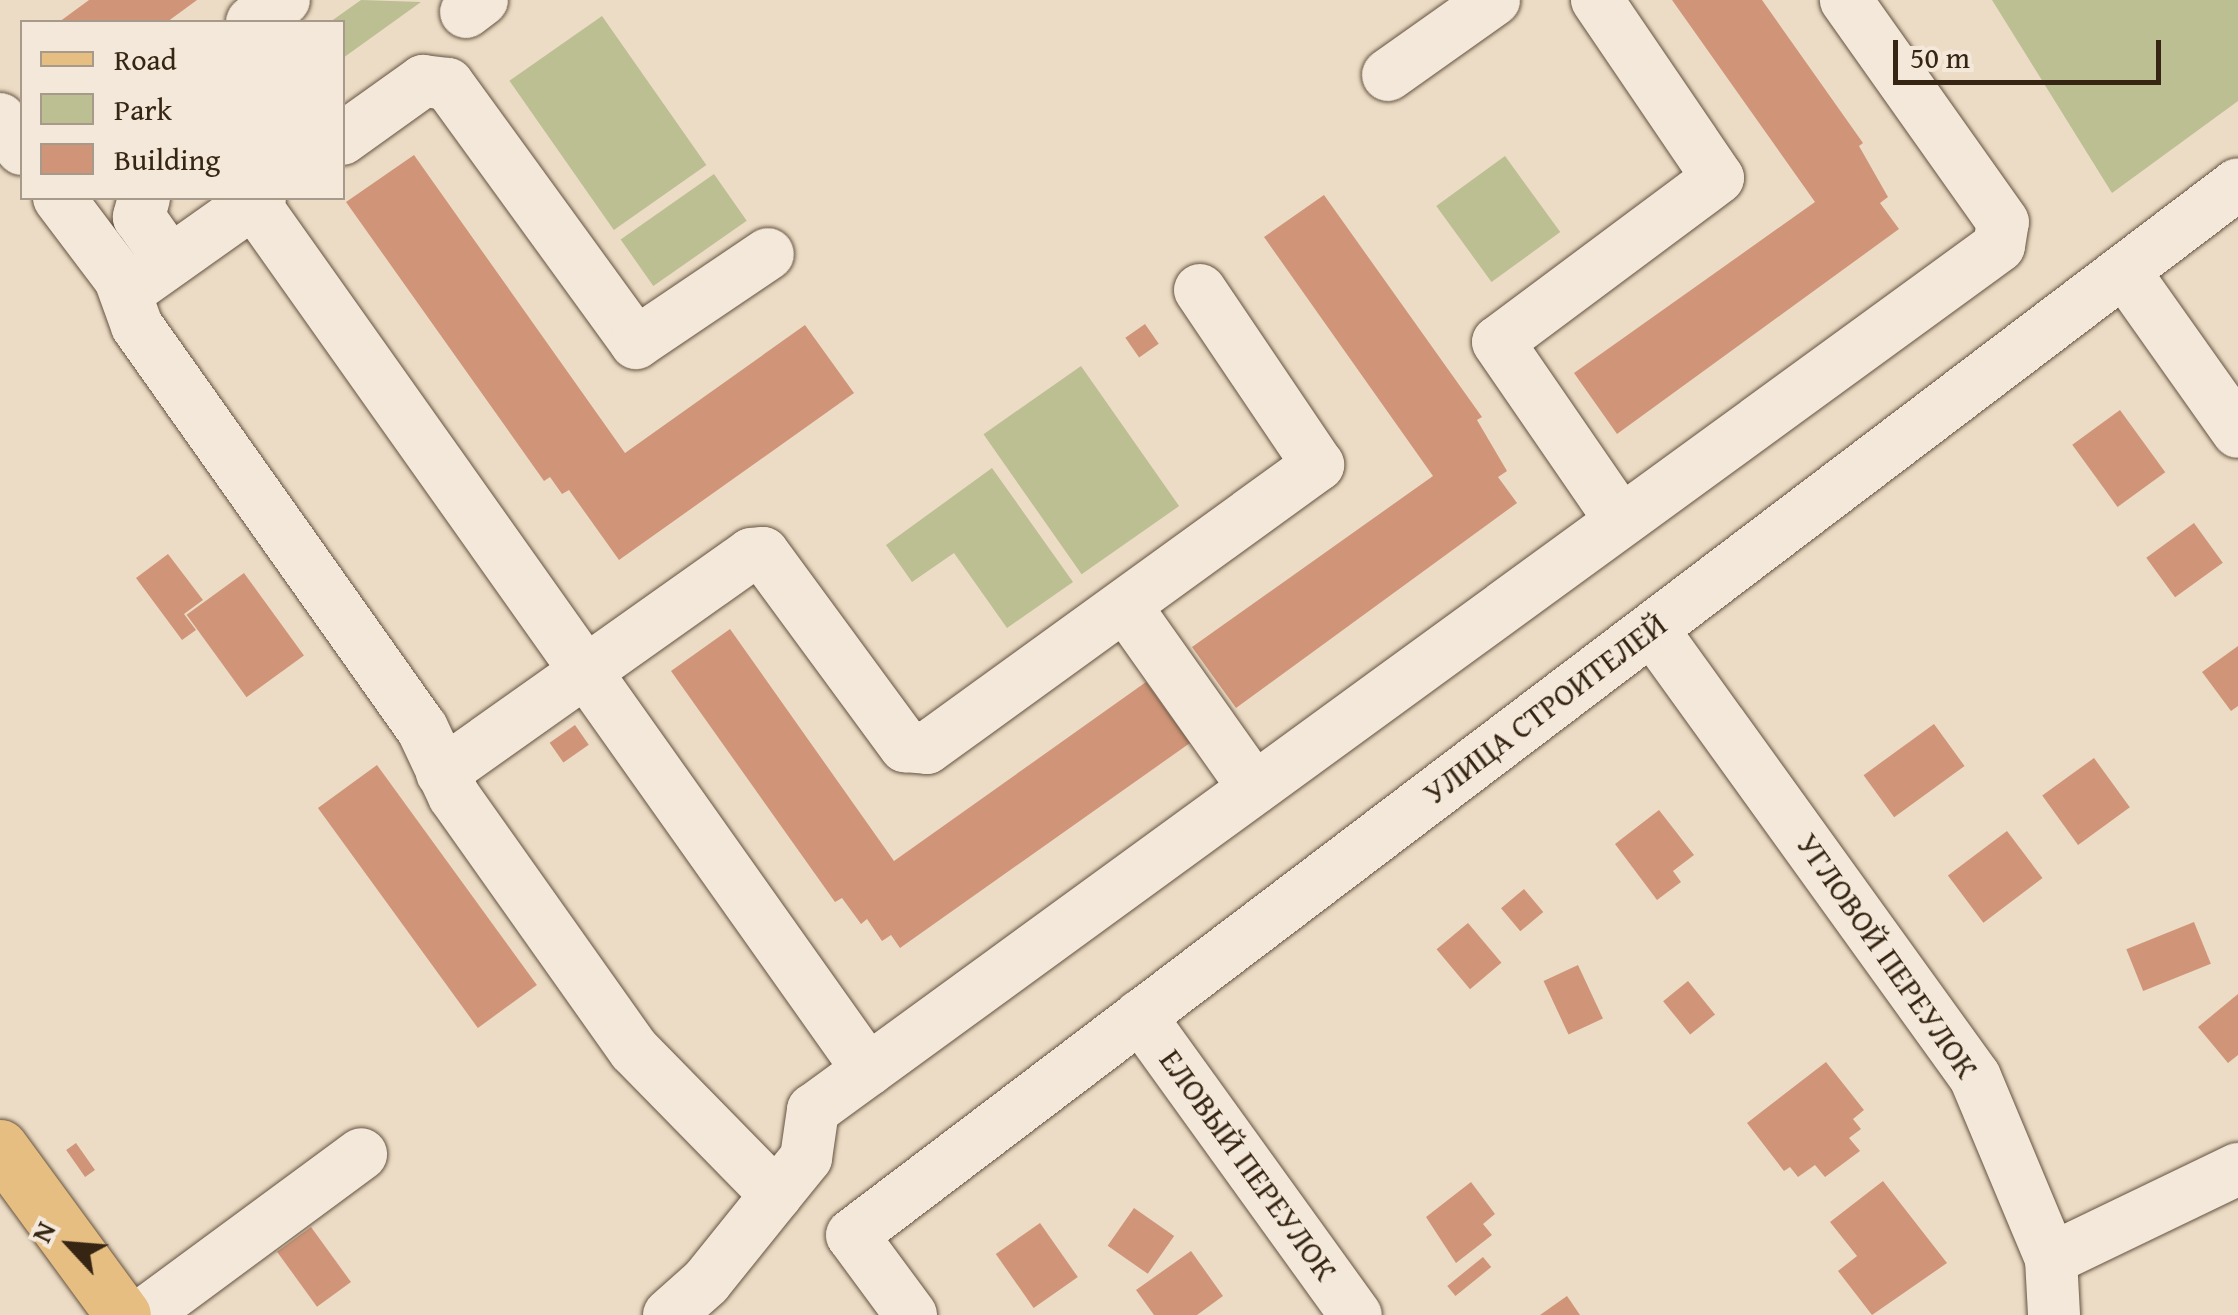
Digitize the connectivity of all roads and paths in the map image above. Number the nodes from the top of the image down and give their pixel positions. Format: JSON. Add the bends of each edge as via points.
{"nodes":[{"id":1,"x":284,"y":0,"type":"edge"},
{"id":2,"x":1494,"y":0,"type":"edge"},
{"id":3,"x":1597,"y":0,"type":"edge"},
{"id":4,"x":1846,"y":0,"type":"edge"},
{"id":5,"x":255,"y":20,"type":"edge"},
{"id":6,"x":1388,"y":75,"type":"dead end"},
{"id":7,"x":0,"y":119,"type":"edge"},
{"id":8,"x":345,"y":137,"type":"edge"},
{"id":9,"x":20,"y":146,"type":"edge"},
{"id":10,"x":2238,"y":184,"type":"edge"},
{"id":11,"x":60,"y":200,"type":"edge"},
{"id":12,"x":143,"y":200,"type":"edge"},
{"id":13,"x":256,"y":200,"type":"edge"},
{"id":14,"x":768,"y":254,"type":"dead end"},
{"id":15,"x":170,"y":261,"type":"junction"},
{"id":16,"x":2124,"y":271,"type":"junction"},
{"id":17,"x":1200,"y":290,"type":"dead end"},
{"id":18,"x":127,"y":292,"type":"junction"},
{"id":19,"x":2238,"y":432,"type":"edge"},
{"id":20,"x":1621,"y":521,"type":"junction"},
{"id":21,"x":1126,"y":607,"type":"junction"},
{"id":22,"x":1652,"y":628,"type":"junction"},
{"id":23,"x":586,"y":671,"type":"junction"},
{"id":24,"x":442,"y":773,"type":"junction"},
{"id":25,"x":1254,"y":788,"type":"junction"},
{"id":26,"x":1140,"y":1016,"type":"junction"},
{"id":27,"x":868,"y":1070,"type":"junction"},
{"id":28,"x":0,"y":1147,"type":"edge"},
{"id":29,"x":362,"y":1154,"type":"dead end"},
{"id":30,"x":2238,"y":1169,"type":"edge"},
{"id":31,"x":776,"y":1195,"type":"junction"},
{"id":32,"x":2051,"y":1258,"type":"junction"},
{"id":33,"x":123,"y":1315,"type":"edge"},
{"id":34,"x":143,"y":1315,"type":"edge"},
{"id":35,"x":669,"y":1315,"type":"edge"},
{"id":36,"x":911,"y":1315,"type":"edge"},
{"id":37,"x":1356,"y":1315,"type":"edge"},
{"id":38,"x":2054,"y":1315,"type":"edge"}],
"edges":[{"from":1,"to":5,"type":"street"},
{"from":2,"to":6,"type":"street"},
{"from":3,"to":20,"type":"street","via":[[1718,178],[1498,342]]},
{"from":4,"to":20,"type":"street","via":[[2005,234],[1999,246]]},
{"from":7,"to":9,"type":"street"},
{"from":8,"to":14,"type":"street","via":[[423,82],[448,84],[636,342]]},
{"from":10,"to":16,"type":"street","name":"УЛИЦА СТРОИТЕЛЕЙ"},
{"from":11,"to":18,"type":"street"},
{"from":12,"to":15,"type":"street","via":[[139,217]]},
{"from":13,"to":15,"type":"street"},
{"from":13,"to":23,"type":"street"},
{"from":15,"to":18,"type":"street"},
{"from":16,"to":19,"type":"street"},
{"from":16,"to":22,"type":"street","name":"УЛИЦА СТРОИТЕЛЕЙ"},
{"from":17,"to":21,"type":"street","via":[[1318,465]]},
{"from":18,"to":24,"type":"street","via":[[137,326],[422,728]]},
{"from":20,"to":25,"type":"street"},
{"from":21,"to":23,"type":"street","via":[[914,752],[763,553],[751,554]]},
{"from":21,"to":25,"type":"street"},
{"from":22,"to":26,"type":"street","name":"УЛИЦА СТРОИТЕЛЕЙ"},
{"from":22,"to":32,"type":"street","name":"УГЛОВОЙ ПЕРЕУЛОК","via":[[1975,1077]]},
{"from":23,"to":24,"type":"street"},
{"from":23,"to":27,"type":"street"},
{"from":24,"to":31,"type":"street","via":[[634,1050]]},
{"from":25,"to":27,"type":"street"},
{"from":26,"to":36,"type":"street","name":"УЛИЦА СТРОИТЕЛЕЙ","via":[[852,1234]]},
{"from":26,"to":37,"type":"street","name":"ЕЛОВЫЙ ПЕРЕУЛОК"},
{"from":27,"to":31,"type":"street","via":[[814,1110],[806,1158]]},
{"from":28,"to":33,"type":"main road"},
{"from":29,"to":34,"type":"street"},
{"from":30,"to":32,"type":"street"},
{"from":31,"to":35,"type":"street","via":[[706,1282]]},
{"from":32,"to":38,"type":"street","name":"УГЛОВОЙ ПЕРЕУЛОК"}]}
